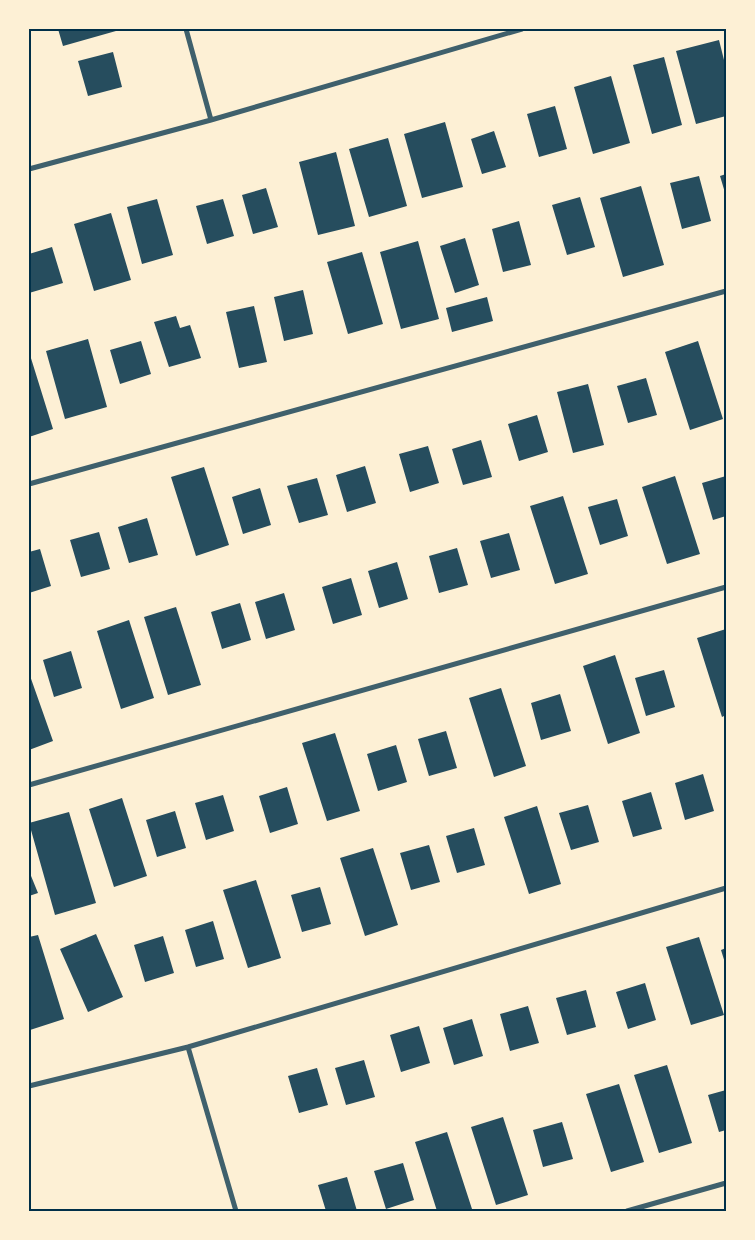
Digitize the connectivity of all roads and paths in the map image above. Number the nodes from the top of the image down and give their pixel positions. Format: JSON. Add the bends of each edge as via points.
{"nodes":[{"id":1,"x":186,"y":29,"type":"edge"},
{"id":2,"x":522,"y":29,"type":"edge"},
{"id":3,"x":211,"y":120,"type":"junction"},
{"id":4,"x":29,"y":169,"type":"edge"},
{"id":5,"x":726,"y":291,"type":"edge"},
{"id":6,"x":29,"y":484,"type":"edge"},
{"id":7,"x":726,"y":586,"type":"edge"},
{"id":8,"x":29,"y":784,"type":"edge"},
{"id":9,"x":726,"y":888,"type":"edge"},
{"id":10,"x":188,"y":1047,"type":"junction"},
{"id":11,"x":29,"y":1086,"type":"edge"},
{"id":12,"x":726,"y":1183,"type":"edge"},
{"id":13,"x":236,"y":1211,"type":"edge"},
{"id":14,"x":627,"y":1211,"type":"edge"}],
"edges":[{"from":1,"to":3,"type":"street"},
{"from":2,"to":3,"type":"street"},
{"from":3,"to":4,"type":"street"},
{"from":5,"to":6,"type":"street"},
{"from":7,"to":8,"type":"street"},
{"from":9,"to":10,"type":"street"},
{"from":10,"to":11,"type":"street"},
{"from":10,"to":13,"type":"street"},
{"from":12,"to":14,"type":"street"}]}
